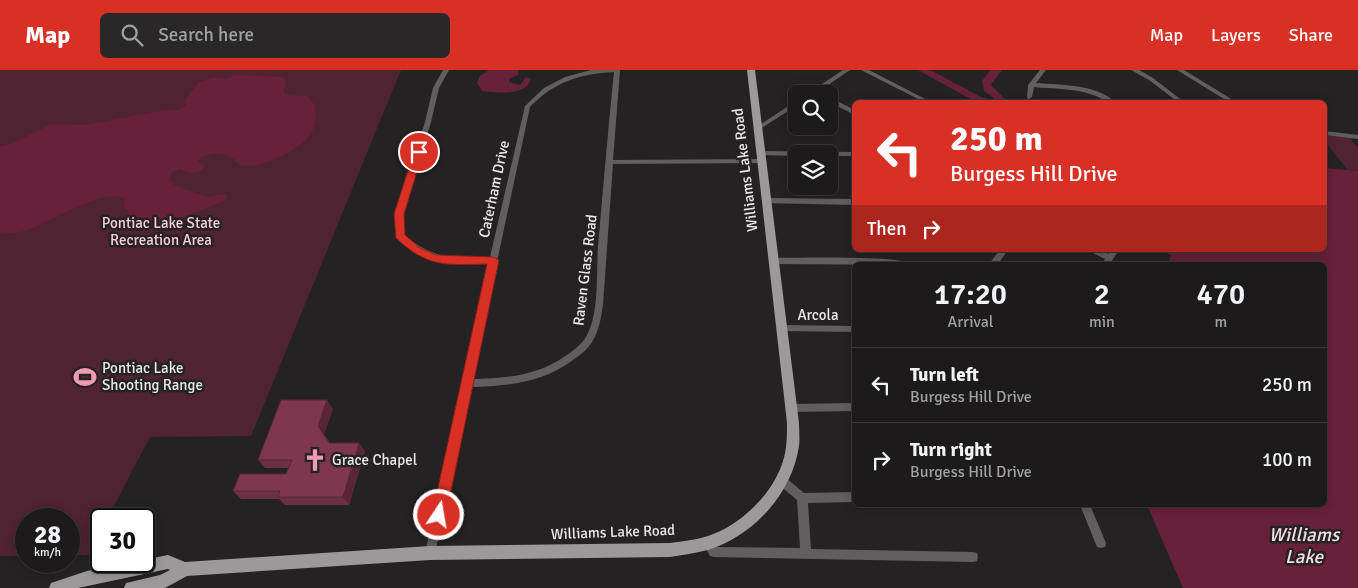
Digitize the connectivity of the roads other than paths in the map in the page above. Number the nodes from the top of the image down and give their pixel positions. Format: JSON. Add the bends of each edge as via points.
{"nodes":[{"id":1,"x":446,"y":70,"type":"edge"},
{"id":2,"x":617,"y":70,"type":"edge"},
{"id":3,"x":751,"y":70,"type":"edge"},
{"id":4,"x":847,"y":70,"type":"edge"},
{"id":5,"x":864,"y":70,"type":"edge"},
{"id":6,"x":1043,"y":70,"type":"edge"},
{"id":7,"x":1134,"y":70,"type":"edge"},
{"id":8,"x":1180,"y":70,"type":"edge"},
{"id":9,"x":826,"y":85,"type":"edge"},
{"id":10,"x":1031,"y":85,"type":"junction"},
{"id":11,"x":1029,"y":97,"type":"dead end"},
{"id":12,"x":924,"y":100,"type":"edge"},
{"id":13,"x":1108,"y":100,"type":"edge"},
{"id":14,"x":1178,"y":100,"type":"edge"},
{"id":15,"x":1230,"y":100,"type":"edge"},
{"id":16,"x":838,"y":104,"type":"edge"},
{"id":17,"x":788,"y":108,"type":"edge"},
{"id":18,"x":852,"y":111,"type":"edge"},
{"id":19,"x":758,"y":128,"type":"junction"},
{"id":20,"x":1327,"y":133,"type":"edge"},
{"id":21,"x":1358,"y":137,"type":"edge"},
{"id":22,"x":852,"y":154,"type":"edge"},
{"id":23,"x":761,"y":157,"type":"junction"},
{"id":24,"x":609,"y":162,"type":"junction"},
{"id":25,"x":766,"y":201,"type":"junction"},
{"id":26,"x":852,"y":202,"type":"edge"},
{"id":27,"x":1002,"y":252,"type":"edge"},
{"id":28,"x":1096,"y":252,"type":"edge"},
{"id":29,"x":493,"y":260,"type":"junction"},
{"id":30,"x":774,"y":261,"type":"junction"},
{"id":31,"x":1107,"y":261,"type":"edge"},
{"id":32,"x":889,"y":262,"type":"edge"},
{"id":33,"x":994,"y":262,"type":"edge"},
{"id":34,"x":782,"y":328,"type":"junction"},
{"id":35,"x":852,"y":329,"type":"edge"},
{"id":36,"x":469,"y":384,"type":"junction"},
{"id":37,"x":852,"y":407,"type":"edge"},
{"id":38,"x":791,"y":408,"type":"junction"},
{"id":39,"x":782,"y":481,"type":"junction"},
{"id":40,"x":852,"y":497,"type":"edge"},
{"id":41,"x":802,"y":498,"type":"junction"},
{"id":42,"x":1086,"y":507,"type":"edge"},
{"id":43,"x":708,"y":542,"type":"junction"},
{"id":44,"x":1101,"y":543,"type":"dead end"},
{"id":45,"x":430,"y":553,"type":"junction"},
{"id":46,"x":806,"y":553,"type":"junction"},
{"id":47,"x":973,"y":557,"type":"dead end"},
{"id":48,"x":185,"y":569,"type":"junction"},
{"id":49,"x":96,"y":582,"type":"edge"},
{"id":50,"x":56,"y":588,"type":"edge"},
{"id":51,"x":131,"y":588,"type":"edge"}],
"edges":[{"from":1,"to":29,"type":"street","via":[[436,88],[399,214],[400,236],[416,251],[434,258]]},
{"from":2,"to":24,"type":"street","name":"Raven Glass Road"},
{"from":2,"to":29,"type":"street","name":"Caterham Drive","via":[[594,71],[556,82],[538,93],[527,107]]},
{"from":3,"to":19,"type":"main road","name":"Williams Lake Road"},
{"from":4,"to":9,"type":"street"},
{"from":5,"to":12,"type":"street"},
{"from":6,"to":10,"type":"street"},
{"from":7,"to":14,"type":"street"},
{"from":8,"to":15,"type":"street"},
{"from":10,"to":11,"type":"street"},
{"from":10,"to":13,"type":"street","via":[[1078,90]]},
{"from":16,"to":18,"type":"street"},
{"from":17,"to":19,"type":"street"},
{"from":19,"to":23,"type":"main road","name":"Williams Lake Road"},
{"from":20,"to":21,"type":"street"},
{"from":22,"to":23,"type":"street"},
{"from":23,"to":24,"type":"street"},
{"from":23,"to":25,"type":"main road","name":"Williams Lake Road"},
{"from":24,"to":36,"type":"street","name":"Raven Glass Road","via":[[601,279],[591,337],[558,368],[540,375]]},
{"from":25,"to":26,"type":"street"},
{"from":25,"to":30,"type":"main road","name":"Williams Lake Road"},
{"from":27,"to":33,"type":"street"},
{"from":28,"to":31,"type":"street"},
{"from":29,"to":36,"type":"street","name":"Caterham Drive"},
{"from":30,"to":32,"type":"street"},
{"from":30,"to":34,"type":"main road","name":"Williams Lake Road"},
{"from":34,"to":35,"type":"street","name":"Arcola"},
{"from":34,"to":38,"type":"main road","name":"Williams Lake Road"},
{"from":36,"to":45,"type":"street","name":"Caterham Drive"},
{"from":37,"to":38,"type":"street"},
{"from":38,"to":39,"type":"main road","name":"Williams Lake Road","via":[[793,447]]},
{"from":39,"to":41,"type":"street"},
{"from":39,"to":43,"type":"main road","name":"Williams Lake Road","via":[[764,506],[740,527]]},
{"from":40,"to":41,"type":"street"},
{"from":41,"to":46,"type":"street"},
{"from":42,"to":44,"type":"street"},
{"from":43,"to":45,"type":"main road","name":"Williams Lake Road","via":[[650,551]]},
{"from":43,"to":46,"type":"street","via":[[714,552]]},
{"from":45,"to":48,"type":"main road","name":"Williams Lake Road"},
{"from":46,"to":47,"type":"street"},
{"from":48,"to":49,"type":"main road","name":"Williams Lake Road","via":[[168,562]]},
{"from":48,"to":51,"type":"main road","name":"Williams Lake Road","via":[[162,582]]},
{"from":49,"to":50,"type":"main road","name":"Williams Lake Road"}]}
